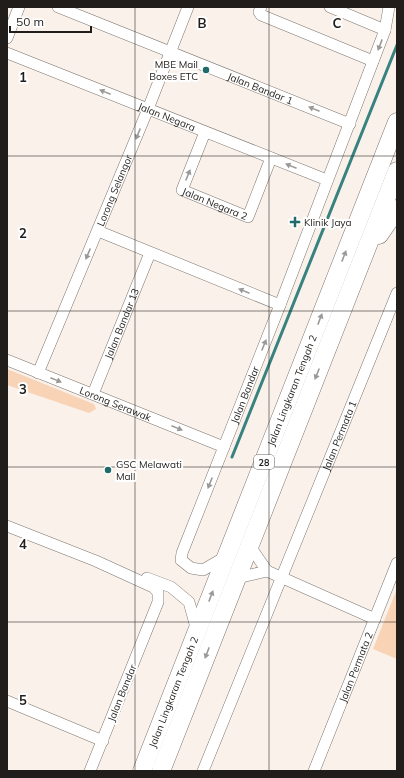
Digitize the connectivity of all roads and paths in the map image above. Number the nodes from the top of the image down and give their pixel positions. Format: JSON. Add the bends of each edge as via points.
{"nodes":[{"id":1,"x":19,"y":7,"type":"edge"},
{"id":2,"x":58,"y":7,"type":"edge"},
{"id":3,"x":188,"y":7,"type":"edge"},
{"id":4,"x":261,"y":7,"type":"edge"},
{"id":5,"x":330,"y":7,"type":"edge"},
{"id":6,"x":389,"y":7,"type":"edge"},
{"id":7,"x":385,"y":30,"type":"junction"},
{"id":8,"x":7,"y":38,"type":"edge"},
{"id":9,"x":171,"y":52,"type":"junction"},
{"id":10,"x":7,"y":53,"type":"edge"},
{"id":11,"x":373,"y":60,"type":"junction"},
{"id":12,"x":148,"y":109,"type":"junction"},
{"id":13,"x":397,"y":122,"type":"edge"},
{"id":14,"x":350,"y":124,"type":"junction"},
{"id":15,"x":205,"y":132,"type":"junction"},
{"id":16,"x":271,"y":158,"type":"junction"},
{"id":17,"x":397,"y":171,"type":"edge"},
{"id":18,"x":327,"y":180,"type":"junction"},
{"id":19,"x":397,"y":209,"type":"edge"},
{"id":20,"x":98,"y":231,"type":"junction"},
{"id":21,"x":150,"y":253,"type":"junction"},
{"id":22,"x":362,"y":259,"type":"junction"},
{"id":23,"x":397,"y":293,"type":"edge"},
{"id":24,"x":280,"y":305,"type":"junction"},
{"id":25,"x":7,"y":360,"type":"edge"},
{"id":26,"x":38,"y":372,"type":"junction"},
{"id":27,"x":93,"y":394,"type":"junction"},
{"id":28,"x":224,"y":447,"type":"junction"},
{"id":29,"x":7,"y":526,"type":"edge"},
{"id":30,"x":250,"y":546,"type":"junction"},
{"id":31,"x":227,"y":556,"type":"junction"},
{"id":32,"x":96,"y":561,"type":"junction"},
{"id":33,"x":397,"y":563,"type":"edge"},
{"id":34,"x":267,"y":571,"type":"junction"},
{"id":35,"x":281,"y":577,"type":"junction"},
{"id":36,"x":237,"y":578,"type":"junction"},
{"id":37,"x":181,"y":594,"type":"junction"},
{"id":38,"x":158,"y":597,"type":"junction"},
{"id":39,"x":375,"y":619,"type":"junction"},
{"id":40,"x":197,"y":632,"type":"junction"},
{"id":41,"x":7,"y":701,"type":"edge"},
{"id":42,"x":103,"y":741,"type":"junction"},
{"id":43,"x":90,"y":771,"type":"edge"},
{"id":44,"x":142,"y":771,"type":"edge"},
{"id":45,"x":161,"y":771,"type":"edge"},
{"id":46,"x":203,"y":771,"type":"edge"},
{"id":47,"x":314,"y":771,"type":"edge"}],
"edges":[{"from":1,"to":8,"type":"street"},
{"from":2,"to":9,"type":"street","name":"Jalan Bandar 1"},
{"from":3,"to":9,"type":"street","name":"Lorong Selangor"},
{"from":4,"to":11,"type":"street","via":[[261,15]]},
{"from":5,"to":7,"type":"street"},
{"from":6,"to":7,"type":"street","name":"Jalan Bandar"},
{"from":7,"to":11,"type":"street","name":"Jalan Bandar","one_way":true},
{"from":9,"to":12,"type":"street","name":"Lorong Selangor"},
{"from":14,"to":9,"type":"street","name":"Jalan Bandar 1","one_way":true},
{"from":12,"to":10,"type":"street","name":"Jalan Negara","one_way":true},
{"from":11,"to":14,"type":"street","name":"Jalan Bandar"},
{"from":12,"to":15,"type":"street","name":"Jalan Negara"},
{"from":12,"to":20,"type":"street","name":"Lorong Selangor","one_way":true},
{"from":31,"to":13,"type":"highway","name":"Jalan Lingkaran Tengah 2","number":"28","one_way":true},
{"from":14,"to":18,"type":"street","name":"Jalan Bandar"},
{"from":15,"to":16,"type":"street","name":"Jalan Negara"},
{"from":16,"to":15,"type":"street","name":"Jalan Negara 2","one_way":true,"via":[[248,217],[182,190]]},
{"from":18,"to":16,"type":"street","name":"Jalan Negara","one_way":true},
{"from":17,"to":22,"type":"highway","name":"Jalan Lingkaran Tengah 2","number":"28"},
{"from":18,"to":24,"type":"street","name":"Jalan Bandar"},
{"from":19,"to":22,"type":"highway"},
{"from":20,"to":21,"type":"street"},
{"from":20,"to":26,"type":"street","name":"Lorong Selangor","one_way":true},
{"from":24,"to":21,"type":"street","one_way":true},
{"from":21,"to":27,"type":"street","name":"Jalan Bandar 13"},
{"from":22,"to":30,"type":"highway","name":"Jalan Lingkaran Tengah 2","number":"28","one_way":true},
{"from":23,"to":35,"type":"street","name":"Jalan Permata 1"},
{"from":28,"to":24,"type":"street","name":"Jalan Bandar","one_way":true},
{"from":25,"to":26,"type":"street","name":"Lorong Serawak"},
{"from":26,"to":27,"type":"street","name":"Lorong Serawak","one_way":true},
{"from":27,"to":28,"type":"street","name":"Lorong Serawak","one_way":true},
{"from":28,"to":31,"type":"street","name":"Jalan Bandar","one_way":true,"via":[[181,560],[191,568],[202,570]]},
{"from":29,"to":32,"type":"street"},
{"from":30,"to":34,"type":"street"},
{"from":30,"to":36,"type":"highway","name":"Jalan Lingkaran Tengah 2","number":"28"},
{"from":40,"to":31,"type":"highway","name":"Jalan Lingkaran Tengah 2","number":"28","one_way":true},
{"from":32,"to":37,"type":"street","via":[[119,566],[171,587]]},
{"from":32,"to":38,"type":"street","via":[[153,586]]},
{"from":33,"to":39,"type":"street","name":"Jalan Permata 2"},
{"from":34,"to":35,"type":"street"},
{"from":34,"to":36,"type":"street"},
{"from":35,"to":39,"type":"street"},
{"from":35,"to":46,"type":"street","name":"Jalan Permata 1"},
{"from":36,"to":45,"type":"highway","name":"Jalan Lingkaran Tengah 2","number":"28","one_way":true},
{"from":37,"to":38,"type":"street"},
{"from":37,"to":40,"type":"street","via":[[189,602]]},
{"from":38,"to":42,"type":"street","name":"Jalan Bandar"},
{"from":39,"to":47,"type":"street","name":"Jalan Permata 2"},
{"from":40,"to":44,"type":"highway","name":"Jalan Lingkaran Tengah 2","number":"28"},
{"from":41,"to":42,"type":"street"},
{"from":42,"to":43,"type":"street","name":"Jalan Bandar"}]}
